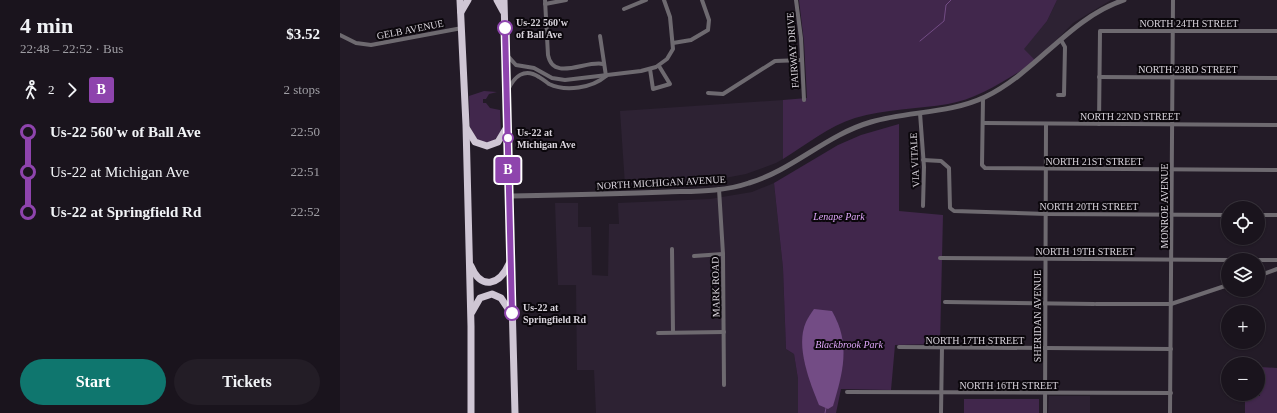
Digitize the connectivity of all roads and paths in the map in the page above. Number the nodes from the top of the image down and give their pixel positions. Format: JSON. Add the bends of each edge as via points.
{"nodes":[{"id":1,"x":460,"y":0,"type":"edge"},
{"id":2,"x":468,"y":0,"type":"edge"},
{"id":3,"x":497,"y":0,"type":"edge"},
{"id":4,"x":504,"y":0,"type":"edge"},
{"id":5,"x":566,"y":0,"type":"edge"},
{"id":6,"x":646,"y":0,"type":"edge"},
{"id":7,"x":664,"y":0,"type":"edge"},
{"id":8,"x":702,"y":0,"type":"edge"},
{"id":9,"x":796,"y":0,"type":"edge"},
{"id":10,"x":1124,"y":0,"type":"edge"},
{"id":11,"x":1173,"y":0,"type":"edge"},
{"id":12,"x":545,"y":2,"type":"edge"},
{"id":13,"x":624,"y":9,"type":"dead end"},
{"id":14,"x":504,"y":13,"type":"junction"},
{"id":15,"x":461,"y":14,"type":"junction"},
{"id":16,"x":462,"y":28,"type":"junction"},
{"id":17,"x":1174,"y":30,"type":"junction"},
{"id":18,"x":1277,"y":30,"type":"edge"},
{"id":19,"x":340,"y":35,"type":"edge"},
{"id":20,"x":600,"y":36,"type":"dead end"},
{"id":21,"x":1061,"y":40,"type":"junction"},
{"id":22,"x":673,"y":43,"type":"junction"},
{"id":23,"x":506,"y":53,"type":"junction"},
{"id":24,"x":802,"y":60,"type":"junction"},
{"id":25,"x":603,"y":64,"type":"junction"},
{"id":26,"x":659,"y":66,"type":"junction"},
{"id":27,"x":650,"y":69,"type":"junction"},
{"id":28,"x":606,"y":76,"type":"junction"},
{"id":29,"x":1099,"y":77,"type":"junction"},
{"id":30,"x":1173,"y":77,"type":"junction"},
{"id":31,"x":1277,"y":78,"type":"edge"},
{"id":32,"x":507,"y":92,"type":"junction"},
{"id":33,"x":708,"y":93,"type":"dead end"},
{"id":34,"x":1058,"y":95,"type":"dead end"},
{"id":35,"x":983,"y":98,"type":"junction"},
{"id":36,"x":804,"y":100,"type":"dead end"},
{"id":37,"x":920,"y":113,"type":"junction"},
{"id":38,"x":984,"y":123,"type":"junction"},
{"id":39,"x":1046,"y":124,"type":"junction"},
{"id":40,"x":1099,"y":124,"type":"junction"},
{"id":41,"x":1173,"y":124,"type":"junction"},
{"id":42,"x":508,"y":125,"type":"junction"},
{"id":43,"x":1277,"y":125,"type":"edge"},
{"id":44,"x":466,"y":127,"type":"junction"},
{"id":45,"x":923,"y":160,"type":"junction"},
{"id":46,"x":1046,"y":169,"type":"junction"},
{"id":47,"x":1172,"y":170,"type":"junction"},
{"id":48,"x":1277,"y":170,"type":"edge"},
{"id":49,"x":719,"y":189,"type":"junction"},
{"id":50,"x":509,"y":196,"type":"junction"},
{"id":51,"x":923,"y":206,"type":"dead end"},
{"id":52,"x":1046,"y":214,"type":"junction"},
{"id":53,"x":1172,"y":214,"type":"junction"},
{"id":54,"x":1221,"y":215,"type":"edge"},
{"id":55,"x":1265,"y":215,"type":"edge"},
{"id":56,"x":1277,"y":215,"type":"edge"},
{"id":57,"x":672,"y":249,"type":"dead end"},
{"id":58,"x":723,"y":254,"type":"junction"},
{"id":59,"x":694,"y":256,"type":"dead end"},
{"id":60,"x":940,"y":258,"type":"dead end"},
{"id":61,"x":1046,"y":259,"type":"junction"},
{"id":62,"x":1172,"y":260,"type":"junction"},
{"id":63,"x":1221,"y":260,"type":"edge"},
{"id":64,"x":1265,"y":260,"type":"edge"},
{"id":65,"x":1277,"y":260,"type":"edge"},
{"id":66,"x":510,"y":261,"type":"junction"},
{"id":67,"x":469,"y":262,"type":"junction"},
{"id":68,"x":1277,"y":269,"type":"edge"},
{"id":69,"x":1265,"y":273,"type":"edge"},
{"id":70,"x":1221,"y":288,"type":"edge"},
{"id":71,"x":945,"y":302,"type":"dead end"},
{"id":72,"x":1045,"y":304,"type":"junction"},
{"id":73,"x":1171,"y":304,"type":"junction"},
{"id":74,"x":512,"y":313,"type":"junction"},
{"id":75,"x":471,"y":316,"type":"junction"},
{"id":76,"x":673,"y":332,"type":"junction"},
{"id":77,"x":724,"y":332,"type":"junction"},
{"id":78,"x":658,"y":333,"type":"dead end"},
{"id":79,"x":899,"y":347,"type":"dead end"},
{"id":80,"x":942,"y":347,"type":"junction"},
{"id":81,"x":1045,"y":348,"type":"junction"},
{"id":82,"x":1171,"y":349,"type":"junction"},
{"id":83,"x":724,"y":385,"type":"dead end"},
{"id":84,"x":847,"y":392,"type":"dead end"},
{"id":85,"x":942,"y":393,"type":"junction"},
{"id":86,"x":1045,"y":393,"type":"junction"},
{"id":87,"x":1170,"y":393,"type":"junction"},
{"id":88,"x":470,"y":411,"type":"edge"},
{"id":89,"x":515,"y":413,"type":"edge"},
{"id":90,"x":941,"y":413,"type":"edge"},
{"id":91,"x":1045,"y":413,"type":"edge"},
{"id":92,"x":1170,"y":413,"type":"edge"}],
"edges":[{"from":1,"to":15,"type":"highway"},
{"from":2,"to":15,"type":"highway"},
{"from":3,"to":14,"type":"highway"},
{"from":4,"to":14,"type":"highway"},
{"from":5,"to":12,"type":"street"},
{"from":6,"to":13,"type":"street"},
{"from":7,"to":22,"type":"street","via":[[669,11]]},
{"from":8,"to":22,"type":"street","via":[[709,20],[708,30],[691,40]]},
{"from":9,"to":24,"type":"street","name":"FAIRWAY DRIVE"},
{"from":10,"to":21,"type":"street","name":"NORTH MICHIGAN AVENUE","via":[[1098,10]]},
{"from":11,"to":17,"type":"street","name":"MONROE AVENUE"},
{"from":12,"to":25,"type":"street","via":[[548,55],[554,66],[566,69],[588,64]]},
{"from":14,"to":23,"type":"highway"},
{"from":15,"to":16,"type":"highway"},
{"from":16,"to":19,"type":"street","name":"GELB AVENUE","via":[[371,45],[356,43]]},
{"from":16,"to":44,"type":"highway"},
{"from":17,"to":18,"type":"street","name":"NORTH 24TH STREET"},
{"from":17,"to":29,"type":"street","name":"NORTH 24TH STREET","via":[[1100,30]]},
{"from":17,"to":30,"type":"street","name":"MONROE AVENUE"},
{"from":20,"to":25,"type":"street"},
{"from":21,"to":34,"type":"street","via":[[1065,47],[1064,95]]},
{"from":21,"to":35,"type":"street","name":"NORTH MICHIGAN AVENUE","via":[[1018,78]]},
{"from":22,"to":26,"type":"street","via":[[671,54]]},
{"from":23,"to":28,"type":"street","via":[[516,65],[536,68],[552,78],[565,80]]},
{"from":23,"to":32,"type":"highway"},
{"from":24,"to":33,"type":"street","via":[[771,62],[723,94]]},
{"from":24,"to":36,"type":"street","name":"FAIRWAY DRIVE"},
{"from":25,"to":28,"type":"street"},
{"from":26,"to":27,"type":"street"},
{"from":26,"to":27,"type":"street","via":[[670,84],[653,89]]},
{"from":27,"to":28,"type":"street"},
{"from":28,"to":32,"type":"street","via":[[595,83],[565,88],[548,83],[532,74],[523,73],[514,79]]},
{"from":29,"to":30,"type":"street","name":"NORTH 23RD STREET"},
{"from":29,"to":40,"type":"street"},
{"from":30,"to":31,"type":"street","name":"NORTH 23RD STREET"},
{"from":30,"to":41,"type":"street","name":"MONROE AVENUE"},
{"from":32,"to":42,"type":"highway"},
{"from":35,"to":37,"type":"street","name":"NORTH MICHIGAN AVENUE","via":[[954,107]]},
{"from":35,"to":38,"type":"street"},
{"from":37,"to":45,"type":"street","name":"VIA VITALE"},
{"from":37,"to":49,"type":"street","name":"NORTH MICHIGAN AVENUE","via":[[858,126],[833,138],[779,172],[748,184]]},
{"from":38,"to":39,"type":"street","name":"NORTH 22ND STREET"},
{"from":38,"to":46,"type":"street","name":"NORTH 21ST STREET","via":[[985,168]]},
{"from":39,"to":40,"type":"street","name":"NORTH 22ND STREET"},
{"from":39,"to":46,"type":"street","name":"SHERIDAN AVENUE"},
{"from":40,"to":41,"type":"street","name":"NORTH 22ND STREET"},
{"from":41,"to":43,"type":"street","name":"NORTH 22ND STREET"},
{"from":41,"to":47,"type":"street","name":"MONROE AVENUE"},
{"from":42,"to":44,"type":"highway","via":[[498,142],[487,146],[475,142]]},
{"from":42,"to":50,"type":"highway"},
{"from":44,"to":67,"type":"highway"},
{"from":45,"to":51,"type":"street","name":"VIA VITALE"},
{"from":45,"to":52,"type":"street","name":"NORTH 20TH STREET","via":[[941,161],[949,168],[954,212]]},
{"from":46,"to":47,"type":"street","name":"NORTH 21ST STREET"},
{"from":46,"to":52,"type":"street","name":"SHERIDAN AVENUE"},
{"from":47,"to":48,"type":"street","name":"NORTH 21ST STREET"},
{"from":47,"to":53,"type":"street","name":"MONROE AVENUE"},
{"from":49,"to":50,"type":"street","name":"NORTH MICHIGAN AVENUE"},
{"from":49,"to":58,"type":"street","name":"MARK ROAD"},
{"from":50,"to":66,"type":"highway"},
{"from":52,"to":53,"type":"street","name":"NORTH 20TH STREET"},
{"from":52,"to":61,"type":"street","name":"SHERIDAN AVENUE"},
{"from":53,"to":54,"type":"street","name":"NORTH 20TH STREET"},
{"from":53,"to":62,"type":"street","name":"MONROE AVENUE"},
{"from":55,"to":56,"type":"street"},
{"from":57,"to":76,"type":"street"},
{"from":58,"to":59,"type":"street"},
{"from":58,"to":77,"type":"street","name":"MARK ROAD"},
{"from":60,"to":61,"type":"street","name":"NORTH 19TH STREET"},
{"from":61,"to":62,"type":"street","name":"NORTH 19TH STREET"},
{"from":61,"to":72,"type":"street","name":"SHERIDAN AVENUE"},
{"from":62,"to":63,"type":"street","name":"NORTH 19TH STREET"},
{"from":62,"to":73,"type":"street","name":"MONROE AVENUE"},
{"from":64,"to":65,"type":"street"},
{"from":66,"to":67,"type":"highway","via":[[502,277],[491,282],[485,282],[478,277]]},
{"from":66,"to":74,"type":"highway"},
{"from":67,"to":75,"type":"highway"},
{"from":68,"to":69,"type":"street"},
{"from":70,"to":73,"type":"street"},
{"from":71,"to":72,"type":"street"},
{"from":72,"to":73,"type":"street"},
{"from":72,"to":81,"type":"street","name":"SHERIDAN AVENUE"},
{"from":73,"to":82,"type":"street","name":"MONROE AVENUE"},
{"from":74,"to":75,"type":"highway","via":[[502,298],[490,294],[478,300]]},
{"from":74,"to":89,"type":"highway"},
{"from":75,"to":88,"type":"highway"},
{"from":76,"to":77,"type":"street"},
{"from":76,"to":78,"type":"street"},
{"from":77,"to":83,"type":"street","name":"MARK ROAD"},
{"from":79,"to":80,"type":"street","name":"NORTH 17TH STREET"},
{"from":80,"to":81,"type":"street","name":"NORTH 17TH STREET"},
{"from":80,"to":85,"type":"street"},
{"from":81,"to":82,"type":"street","name":"NORTH 17TH STREET"},
{"from":81,"to":86,"type":"street","name":"SHERIDAN AVENUE"},
{"from":82,"to":87,"type":"street","name":"MONROE AVENUE"},
{"from":84,"to":85,"type":"street","name":"NORTH 16TH STREET"},
{"from":85,"to":86,"type":"street","name":"NORTH 16TH STREET"},
{"from":85,"to":90,"type":"street"},
{"from":86,"to":87,"type":"street","name":"NORTH 16TH STREET"},
{"from":86,"to":91,"type":"street","name":"SHERIDAN AVENUE"},
{"from":87,"to":92,"type":"street","name":"MONROE AVENUE"}]}
